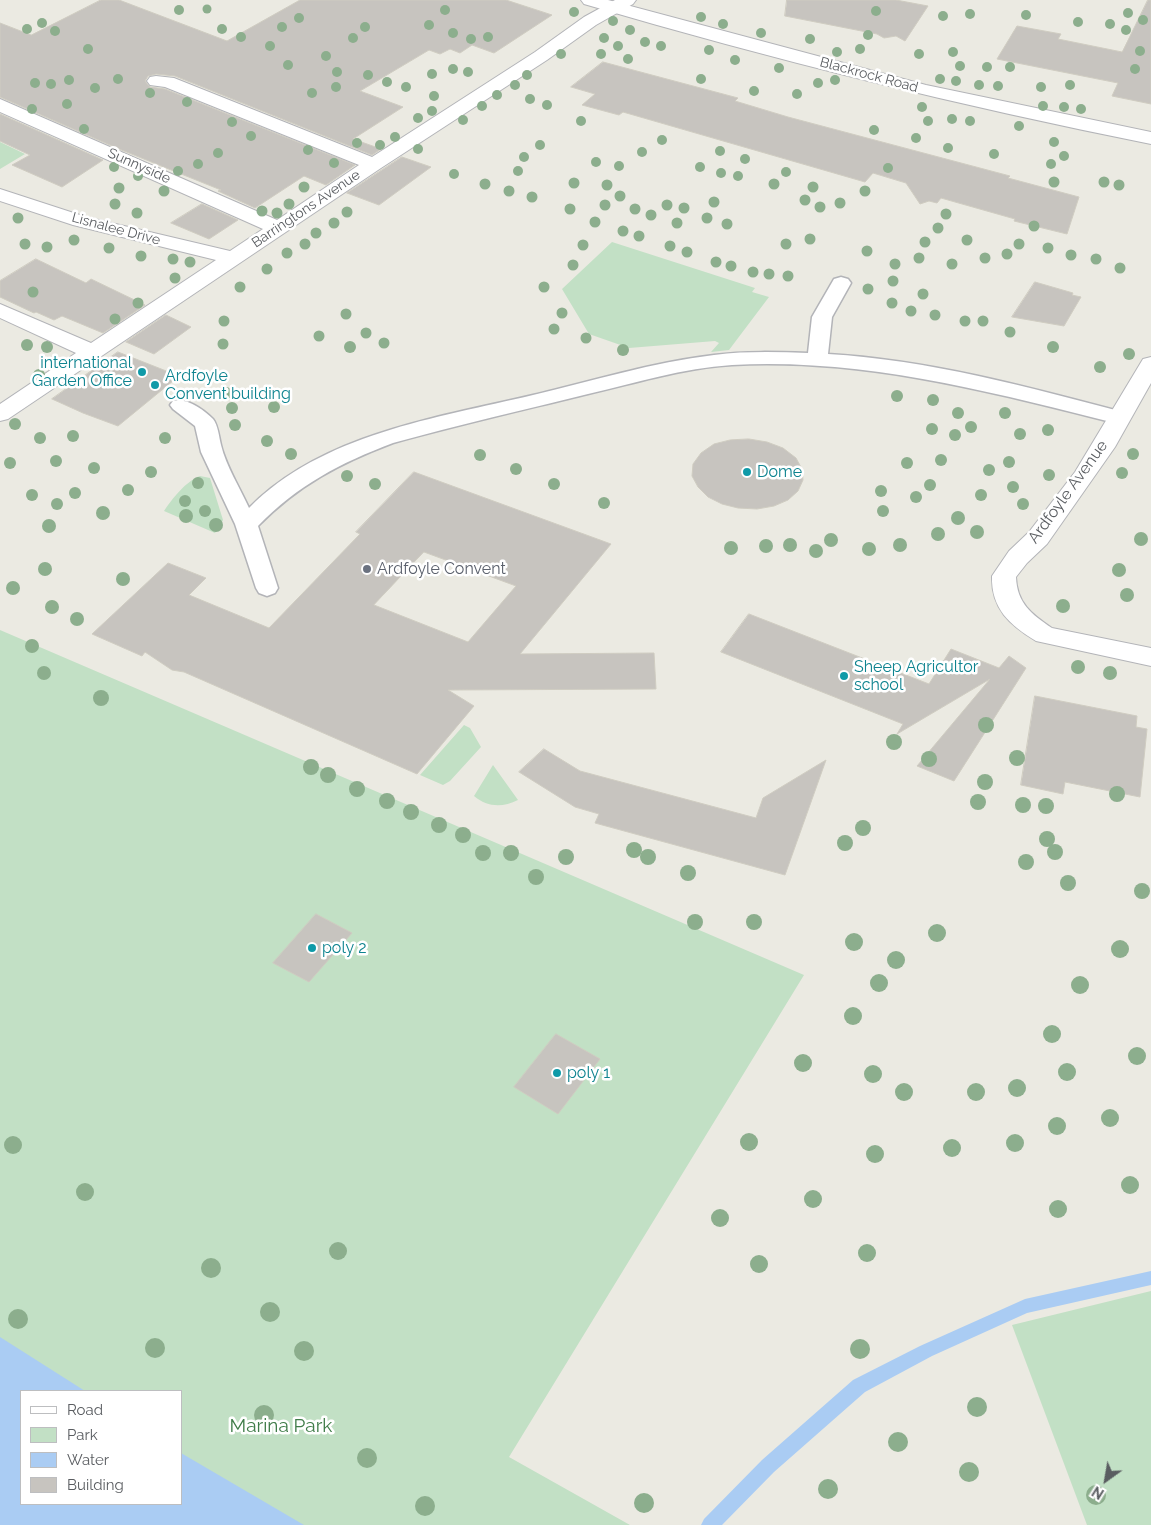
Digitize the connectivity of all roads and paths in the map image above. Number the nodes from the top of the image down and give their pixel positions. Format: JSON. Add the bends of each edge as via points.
{"nodes":[{"id":1,"x":590,"y":0,"type":"edge"},
{"id":2,"x":621,"y":4,"type":"edge"},
{"id":3,"x":156,"y":81,"type":"dead end"},
{"id":4,"x":0,"y":104,"type":"edge"},
{"id":5,"x":1151,"y":138,"type":"edge"},
{"id":6,"x":374,"y":164,"type":"junction"},
{"id":7,"x":0,"y":195,"type":"edge"},
{"id":8,"x":278,"y":228,"type":"junction"},
{"id":9,"x":233,"y":258,"type":"junction"},
{"id":10,"x":840,"y":283,"type":"dead end"},
{"id":11,"x":0,"y":310,"type":"edge"},
{"id":12,"x":94,"y":353,"type":"junction"},
{"id":13,"x":817,"y":360,"type":"junction"},
{"id":14,"x":1151,"y":364,"type":"edge"},
{"id":15,"x":180,"y":405,"type":"dead end"},
{"id":16,"x":0,"y":414,"type":"edge"},
{"id":17,"x":1119,"y":418,"type":"junction"},
{"id":18,"x":246,"y":524,"type":"junction"},
{"id":19,"x":267,"y":588,"type":"dead end"},
{"id":20,"x":1151,"y":657,"type":"edge"}],
"edges":[{"from":1,"to":2,"type":"street","name":"Blackrock Road"},
{"from":2,"to":5,"type":"street","name":"Blackrock Road","via":[[924,90]]},
{"from":2,"to":6,"type":"street","name":"Barringtons Avenue","via":[[590,21]]},
{"from":3,"to":6,"type":"street","via":[[168,82]]},
{"from":4,"to":8,"type":"street","name":"Sunnyside"},
{"from":6,"to":8,"type":"street","name":"Barringtons Avenue"},
{"from":7,"to":9,"type":"street","name":"Lisnalee Drive","via":[[80,221]]},
{"from":8,"to":9,"type":"street","name":"Barringtons Avenue"},
{"from":9,"to":12,"type":"street","name":"Barringtons Avenue"},
{"from":10,"to":13,"type":"lane","via":[[822,317]]},
{"from":11,"to":12,"type":"street"},
{"from":12,"to":16,"type":"street","name":"Barringtons Avenue"},
{"from":13,"to":17,"type":"lane","via":[[947,376],[1028,393]]},
{"from":13,"to":18,"type":"lane","via":[[756,358],[692,364],[386,438],[312,471],[274,497]]},
{"from":14,"to":17,"type":"street","name":"Ardfoyle Avenue"},
{"from":15,"to":18,"type":"lane","via":[[205,423],[212,452]]},
{"from":17,"to":20,"type":"street","name":"Ardfoyle Avenue","via":[[1038,538],[1004,576],[1007,602],[1029,626],[1045,635]]},
{"from":18,"to":19,"type":"lane"}]}
